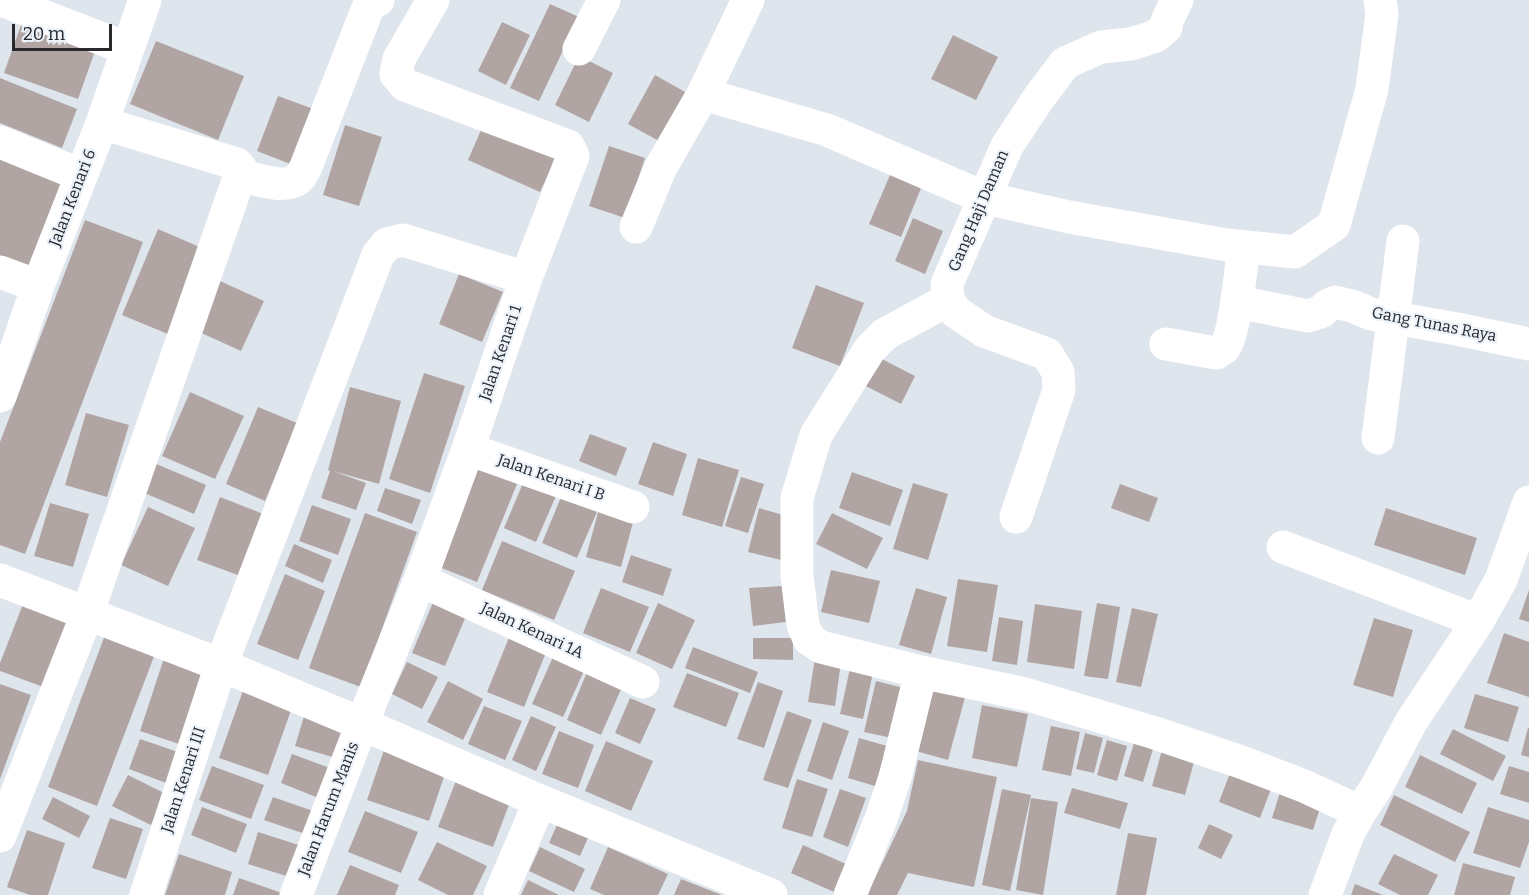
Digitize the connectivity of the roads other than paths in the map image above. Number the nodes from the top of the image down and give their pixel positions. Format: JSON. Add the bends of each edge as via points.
{"nodes":[{"id":1,"x":2,"y":0,"type":"edge"},
{"id":2,"x":145,"y":0,"type":"edge"},
{"id":3,"x":378,"y":0,"type":"edge"},
{"id":4,"x":604,"y":0,"type":"edge"},
{"id":5,"x":748,"y":0,"type":"edge"},
{"id":6,"x":1177,"y":0,"type":"edge"},
{"id":7,"x":1380,"y":0,"type":"edge"},
{"id":8,"x":424,"y":3,"type":"edge"},
{"id":9,"x":128,"y":49,"type":"junction"},
{"id":10,"x":579,"y":49,"type":"dead end"},
{"id":11,"x":703,"y":94,"type":"junction"},
{"id":12,"x":102,"y":123,"type":"junction"},
{"id":13,"x":0,"y":142,"type":"edge"},
{"id":14,"x":81,"y":175,"type":"junction"},
{"id":15,"x":240,"y":175,"type":"junction"},
{"id":16,"x":985,"y":198,"type":"junction"},
{"id":17,"x":636,"y":227,"type":"dead end"},
{"id":18,"x":1403,"y":241,"type":"dead end"},
{"id":19,"x":1244,"y":247,"type":"junction"},
{"id":20,"x":0,"y":272,"type":"edge"},
{"id":21,"x":526,"y":278,"type":"junction"},
{"id":22,"x":38,"y":286,"type":"junction"},
{"id":23,"x":948,"y":300,"type":"junction"},
{"id":24,"x":1236,"y":302,"type":"junction"},
{"id":25,"x":1392,"y":318,"type":"junction"},
{"id":26,"x":1166,"y":344,"type":"dead end"},
{"id":27,"x":1529,"y":344,"type":"edge"},
{"id":28,"x":0,"y":396,"type":"edge"},
{"id":29,"x":1378,"y":438,"type":"dead end"},
{"id":30,"x":468,"y":449,"type":"junction"},
{"id":31,"x":1529,"y":502,"type":"edge"},
{"id":32,"x":633,"y":507,"type":"dead end"},
{"id":33,"x":1016,"y":518,"type":"dead end"},
{"id":34,"x":1283,"y":547,"type":"dead end"},
{"id":35,"x":0,"y":580,"type":"edge"},
{"id":36,"x":420,"y":580,"type":"junction"},
{"id":37,"x":87,"y":614,"type":"junction"},
{"id":38,"x":1478,"y":621,"type":"junction"},
{"id":39,"x":221,"y":665,"type":"junction"},
{"id":40,"x":921,"y":672,"type":"junction"},
{"id":41,"x":643,"y":682,"type":"dead end"},
{"id":42,"x":362,"y":724,"type":"junction"},
{"id":43,"x":540,"y":801,"type":"junction"},
{"id":44,"x":1360,"y":812,"type":"junction"},
{"id":45,"x":0,"y":836,"type":"edge"},
{"id":46,"x":146,"y":895,"type":"edge"},
{"id":47,"x":296,"y":895,"type":"edge"},
{"id":48,"x":500,"y":895,"type":"edge"},
{"id":49,"x":771,"y":895,"type":"edge"},
{"id":50,"x":850,"y":895,"type":"edge"},
{"id":51,"x":1325,"y":895,"type":"edge"}],
"edges":[{"from":1,"to":9,"type":"street"},
{"from":2,"to":9,"type":"street","name":"Jalan Kenari 6"},
{"from":3,"to":15,"type":"street","via":[[369,5],[299,179],[286,184]]},
{"from":4,"to":10,"type":"street"},
{"from":5,"to":11,"type":"street"},
{"from":6,"to":16,"type":"street","name":"Gang Haji Daman","via":[[1166,27],[1156,36],[1101,47],[1065,63],[1007,146]]},
{"from":7,"to":19,"type":"street","via":[[1382,14],[1372,89],[1334,225],[1295,252]]},
{"from":8,"to":21,"type":"street","name":"Jalan Kenari 1","via":[[399,60],[396,74],[405,85],[568,146],[573,156]]},
{"from":9,"to":12,"type":"street","name":"Jalan Kenari 6"},
{"from":11,"to":16,"type":"street","via":[[827,130]]},
{"from":11,"to":17,"type":"street","via":[[661,167]]},
{"from":12,"to":14,"type":"street","name":"Jalan Kenari 6"},
{"from":12,"to":15,"type":"street","via":[[237,164]]},
{"from":13,"to":14,"type":"street"},
{"from":14,"to":22,"type":"street","name":"Jalan Kenari 6"},
{"from":15,"to":37,"type":"street"},
{"from":16,"to":19,"type":"street","via":[[1069,218]]},
{"from":16,"to":23,"type":"street","name":"Gang Haji Daman","via":[[947,284]]},
{"from":18,"to":25,"type":"street"},
{"from":19,"to":24,"type":"street"},
{"from":20,"to":22,"type":"street"},
{"from":21,"to":30,"type":"street","name":"Jalan Kenari 1"},
{"from":21,"to":39,"type":"street","name":"Jalan Kenari III","via":[[403,240],[387,244],[378,255]]},
{"from":22,"to":28,"type":"street","name":"Jalan Kenari 6"},
{"from":23,"to":33,"type":"street","via":[[956,312],[984,331],[1047,354],[1058,372],[1059,390]]},
{"from":23,"to":40,"type":"street","via":[[885,334],[870,349],[816,435],[797,498],[797,576],[803,625],[809,639],[821,647]]},
{"from":24,"to":25,"type":"street","name":"Gang Tunas Raya","via":[[1308,316],[1335,302]]},
{"from":24,"to":26,"type":"street","via":[[1225,347],[1216,353]]},
{"from":25,"to":27,"type":"street","name":"Gang Tunas Raya"},
{"from":25,"to":29,"type":"street"},
{"from":30,"to":32,"type":"street","name":"Jalan Kenari I B"},
{"from":30,"to":36,"type":"street","name":"Jalan Kenari 1"},
{"from":31,"to":38,"type":"street","via":[[1501,580]]},
{"from":34,"to":38,"type":"street"},
{"from":35,"to":37,"type":"street"},
{"from":36,"to":41,"type":"street","name":"Jalan Kenari 1A"},
{"from":36,"to":42,"type":"street","name":"Jalan Kenari 1"},
{"from":37,"to":39,"type":"street"},
{"from":37,"to":45,"type":"street"},
{"from":38,"to":44,"type":"street","via":[[1412,722]]},
{"from":39,"to":42,"type":"street"},
{"from":39,"to":46,"type":"street","name":"Jalan Kenari III"},
{"from":40,"to":44,"type":"street","via":[[1025,694],[1155,733],[1304,786]]},
{"from":40,"to":50,"type":"street","via":[[895,778]]},
{"from":42,"to":43,"type":"street"},
{"from":42,"to":47,"type":"street","name":"Jalan Harum Manis"},
{"from":43,"to":48,"type":"street"},
{"from":43,"to":49,"type":"street"},
{"from":44,"to":51,"type":"street"}]}
